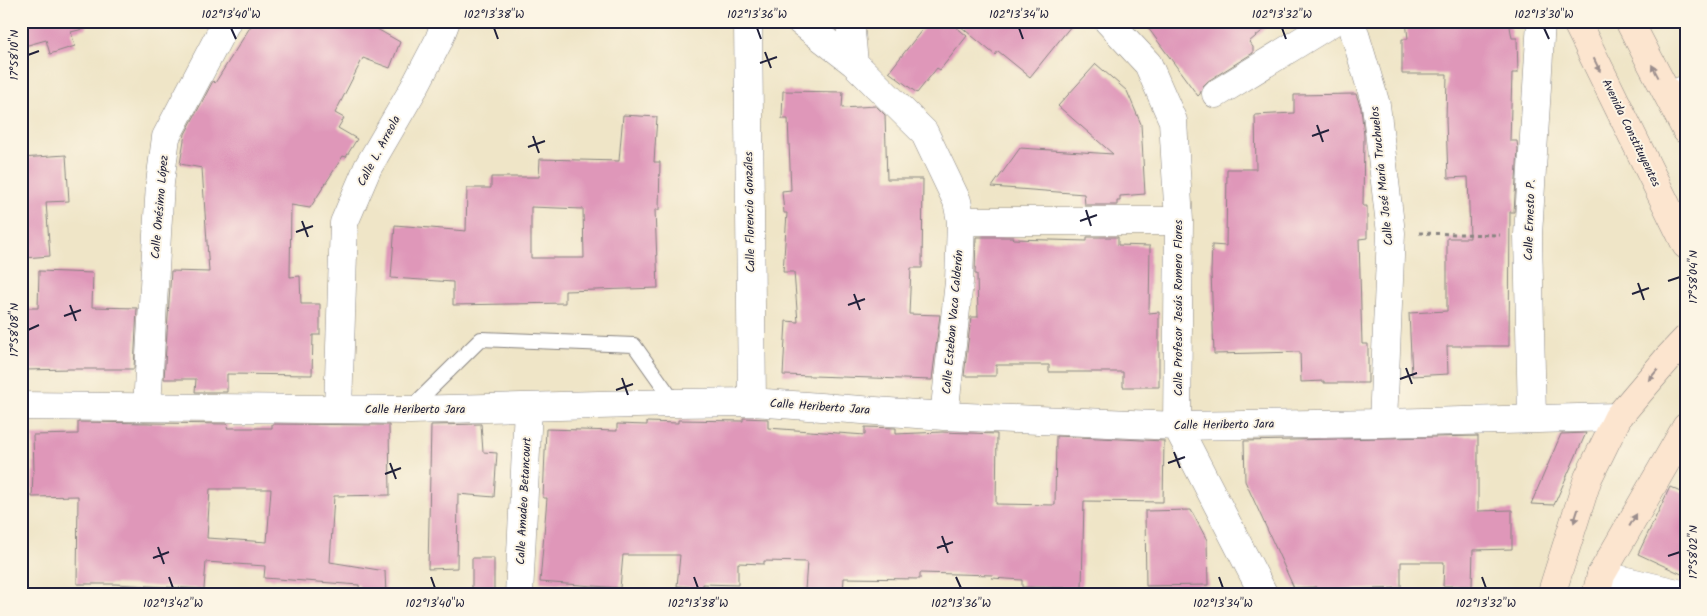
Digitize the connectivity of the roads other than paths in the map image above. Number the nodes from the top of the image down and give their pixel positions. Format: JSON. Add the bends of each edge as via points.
{"nodes":[{"id":1,"x":227,"y":21,"type":"edge"},
{"id":2,"x":446,"y":21,"type":"edge"},
{"id":3,"x":748,"y":21,"type":"edge"},
{"id":4,"x":800,"y":21,"type":"edge"},
{"id":5,"x":850,"y":21,"type":"edge"},
{"id":6,"x":1108,"y":21,"type":"edge"},
{"id":7,"x":1334,"y":21,"type":"edge"},
{"id":8,"x":1351,"y":21,"type":"edge"},
{"id":9,"x":1540,"y":21,"type":"edge"},
{"id":10,"x":1576,"y":21,"type":"edge"},
{"id":11,"x":1629,"y":21,"type":"edge"},
{"id":12,"x":854,"y":63,"type":"junction"},
{"id":13,"x":1677,"y":92,"type":"edge"},
{"id":14,"x":1216,"y":94,"type":"dead end"},
{"id":15,"x":1686,"y":130,"type":"edge"},
{"id":16,"x":961,"y":221,"type":"junction"},
{"id":17,"x":1179,"y":221,"type":"junction"},
{"id":18,"x":1686,"y":245,"type":"edge"},
{"id":19,"x":1686,"y":339,"type":"edge"},
{"id":20,"x":752,"y":402,"type":"junction"},
{"id":21,"x":675,"y":403,"type":"junction"},
{"id":22,"x":21,"y":406,"type":"edge"},
{"id":23,"x":147,"y":407,"type":"junction"},
{"id":24,"x":528,"y":408,"type":"junction"},
{"id":25,"x":338,"y":409,"type":"junction"},
{"id":26,"x":410,"y":410,"type":"junction"},
{"id":27,"x":944,"y":416,"type":"junction"},
{"id":28,"x":1618,"y":417,"type":"junction"},
{"id":29,"x":1532,"y":418,"type":"junction"},
{"id":30,"x":1383,"y":423,"type":"junction"},
{"id":31,"x":1177,"y":426,"type":"junction"},
{"id":32,"x":1686,"y":427,"type":"edge"},
{"id":33,"x":1599,"y":585,"type":"edge"},
{"id":34,"x":519,"y":595,"type":"edge"},
{"id":35,"x":1264,"y":595,"type":"edge"},
{"id":36,"x":1551,"y":595,"type":"edge"},
{"id":37,"x":1686,"y":595,"type":"edge"}],
"edges":[{"from":1,"to":23,"type":"street","name":"Calle Onésimo López","via":[[166,137],[160,183]]},
{"from":2,"to":25,"type":"street","name":"Calle L. Arreola","via":[[414,88],[368,167],[344,223]]},
{"from":3,"to":20,"type":"street","name":"Calle Florencio Gonzáles"},
{"from":4,"to":12,"type":"street","name":"Calle Esteban Vaca Calderón"},
{"from":5,"to":12,"type":"street"},
{"from":6,"to":17,"type":"street","name":"Calle Profesor Jesús Romero Flores","via":[[1148,64],[1173,121]]},
{"from":7,"to":14,"type":"street"},
{"from":8,"to":30,"type":"street","name":"Calle José María Truchuelos","via":[[1376,104],[1391,233]]},
{"from":9,"to":29,"type":"street","name":"Calle Ernesto P.","via":[[1528,235]]},
{"from":10,"to":18,"type":"street","name":"Avenida Constituyentes","one_way":true},
{"from":13,"to":11,"type":"street","one_way":true},
{"from":12,"to":16,"type":"street","name":"Calle Esteban Vaca Calderón","via":[[924,132],[957,201]]},
{"from":13,"to":15,"type":"street"},
{"from":16,"to":17,"type":"street"},
{"from":16,"to":27,"type":"street","name":"Calle Esteban Vaca Calderón","via":[[959,282]]},
{"from":17,"to":31,"type":"street","name":"Calle Profesor Jesús Romero Flores"},
{"from":19,"to":28,"type":"street","one_way":true},
{"from":20,"to":21,"type":"street","name":"Calle Heriberto Jara"},
{"from":20,"to":27,"type":"street","name":"Calle Heriberto Jara"},
{"from":21,"to":24,"type":"street","name":"Calle Heriberto Jara"},
{"from":21,"to":26,"type":"lane","via":[[634,344],[481,339]]},
{"from":22,"to":23,"type":"street","name":"Calle Heriberto Jara"},
{"from":23,"to":25,"type":"street","name":"Calle Heriberto Jara"},
{"from":24,"to":26,"type":"street","name":"Calle Heriberto Jara"},
{"from":24,"to":34,"type":"street","name":"Calle Amadeo Betancourt"},
{"from":25,"to":26,"type":"street","name":"Calle Heriberto Jara"},
{"from":27,"to":31,"type":"street","name":"Calle Heriberto Jara"},
{"from":28,"to":29,"type":"street","name":"Calle Heriberto Jara"},
{"from":28,"to":36,"type":"street","one_way":true,"via":[[1588,478]]},
{"from":29,"to":30,"type":"street","name":"Calle Heriberto Jara"},
{"from":30,"to":31,"type":"street","name":"Calle Heriberto Jara"},
{"from":31,"to":35,"type":"street","name":"Calle Profesor Jesús Romero Flores"},
{"from":33,"to":32,"type":"street","one_way":true},
{"from":33,"to":37,"type":"street"}]}
